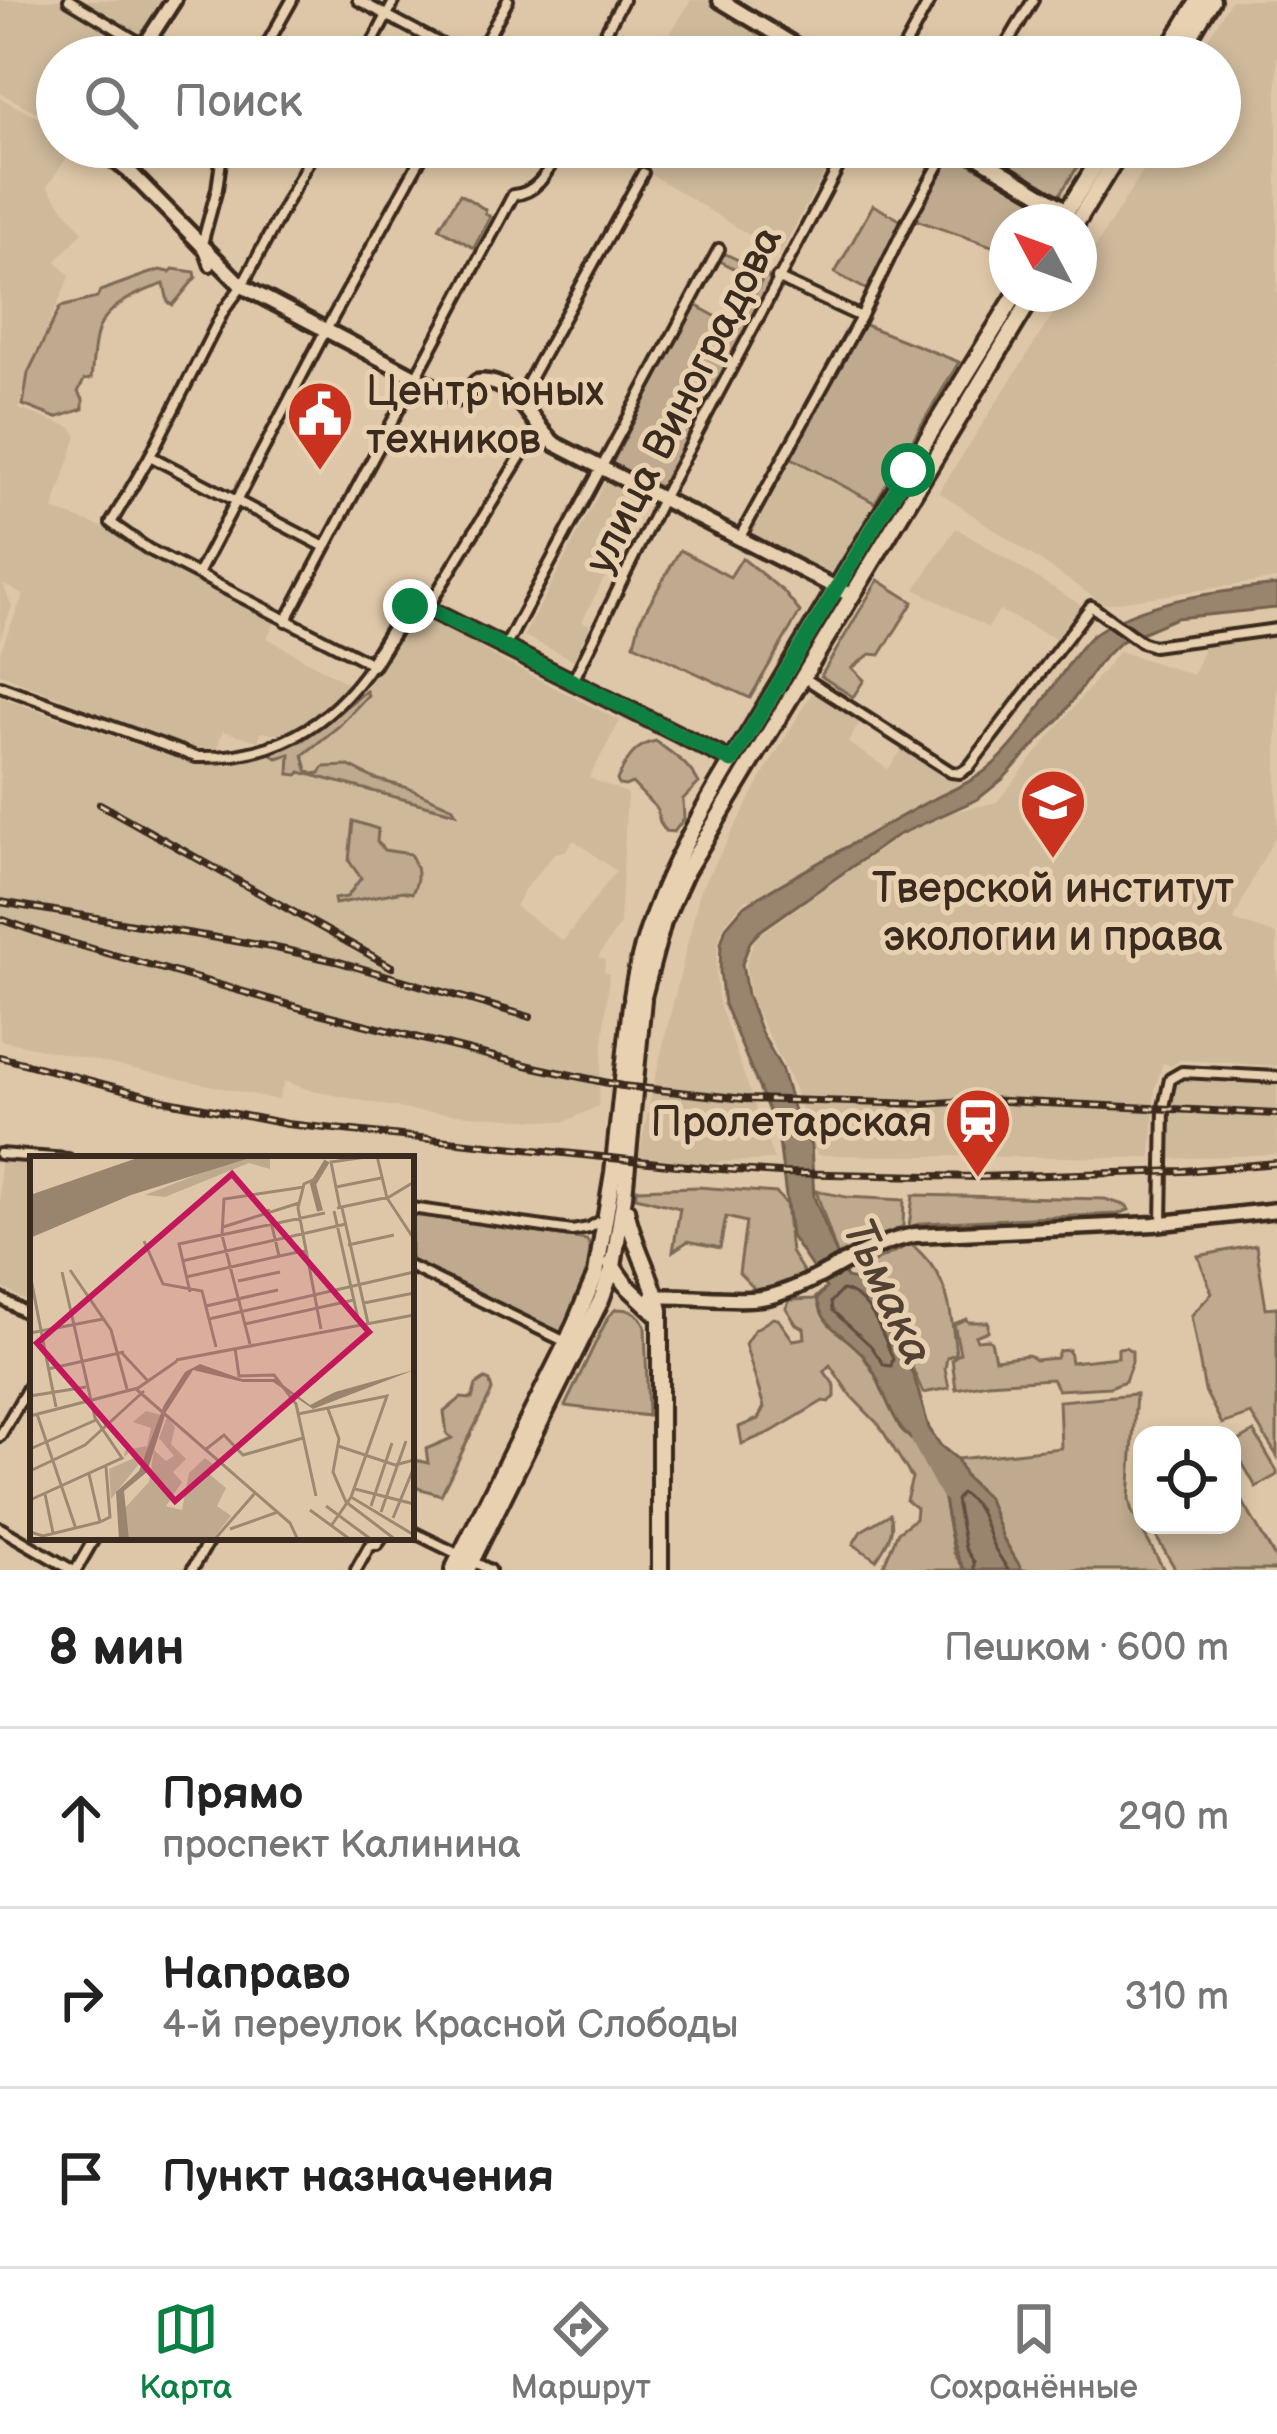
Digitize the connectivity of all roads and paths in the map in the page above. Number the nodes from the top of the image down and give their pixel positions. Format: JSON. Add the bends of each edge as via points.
{"nodes":[{"id":1,"x":69,"y":0,"type":"edge"},
{"id":2,"x":174,"y":0,"type":"edge"},
{"id":3,"x":292,"y":0,"type":"edge"},
{"id":4,"x":358,"y":0,"type":"edge"},
{"id":5,"x":395,"y":0,"type":"edge"},
{"id":6,"x":508,"y":0,"type":"edge"},
{"id":7,"x":623,"y":0,"type":"edge"},
{"id":8,"x":720,"y":0,"type":"edge"},
{"id":9,"x":930,"y":0,"type":"edge"},
{"id":10,"x":1033,"y":0,"type":"edge"},
{"id":11,"x":1212,"y":0,"type":"edge"},
{"id":12,"x":1192,"y":2,"type":"edge"},
{"id":13,"x":745,"y":6,"type":"edge"},
{"id":14,"x":387,"y":14,"type":"junction"},
{"id":15,"x":120,"y":36,"type":"edge"},
{"id":16,"x":151,"y":36,"type":"edge"},
{"id":17,"x":272,"y":36,"type":"edge"},
{"id":18,"x":376,"y":36,"type":"edge"},
{"id":19,"x":427,"y":36,"type":"edge"},
{"id":20,"x":488,"y":36,"type":"edge"},
{"id":21,"x":603,"y":36,"type":"edge"},
{"id":22,"x":786,"y":36,"type":"edge"},
{"id":23,"x":910,"y":36,"type":"edge"},
{"id":24,"x":1012,"y":36,"type":"edge"},
{"id":25,"x":1174,"y":36,"type":"edge"},
{"id":26,"x":1191,"y":36,"type":"edge"},
{"id":27,"x":124,"y":168,"type":"edge"},
{"id":28,"x":220,"y":168,"type":"edge"},
{"id":29,"x":305,"y":168,"type":"edge"},
{"id":30,"x":415,"y":168,"type":"edge"},
{"id":31,"x":548,"y":168,"type":"edge"},
{"id":32,"x":837,"y":168,"type":"edge"},
{"id":33,"x":937,"y":168,"type":"edge"},
{"id":34,"x":994,"y":168,"type":"edge"},
{"id":35,"x":1096,"y":168,"type":"edge"},
{"id":36,"x":1108,"y":168,"type":"edge"},
{"id":37,"x":643,"y":173,"type":"dead end"},
{"id":38,"x":1048,"y":204,"type":"edge"},
{"id":39,"x":1078,"y":204,"type":"edge"},
{"id":40,"x":1081,"y":204,"type":"edge"},
{"id":41,"x":202,"y":244,"type":"junction"},
{"id":42,"x":719,"y":249,"type":"dead end"},
{"id":43,"x":210,"y":266,"type":"dead end"},
{"id":44,"x":777,"y":278,"type":"junction"},
{"id":45,"x":242,"y":286,"type":"junction"},
{"id":46,"x":1005,"y":312,"type":"edge"},
{"id":47,"x":1023,"y":312,"type":"edge"},
{"id":48,"x":861,"y":317,"type":"junction"},
{"id":49,"x":327,"y":328,"type":"junction"},
{"id":50,"x":418,"y":378,"type":"junction"},
{"id":51,"x":519,"y":399,"type":"junction"},
{"id":52,"x":538,"y":426,"type":"junction"},
{"id":53,"x":150,"y":456,"type":"junction"},
{"id":54,"x":602,"y":468,"type":"junction"},
{"id":55,"x":908,"y":470,"type":"junction"},
{"id":56,"x":918,"y":488,"type":"junction"},
{"id":57,"x":662,"y":499,"type":"junction"},
{"id":58,"x":235,"y":500,"type":"junction"},
{"id":59,"x":739,"y":538,"type":"junction"},
{"id":60,"x":325,"y":548,"type":"junction"},
{"id":61,"x":198,"y":574,"type":"junction"},
{"id":62,"x":836,"y":588,"type":"junction"},
{"id":63,"x":852,"y":596,"type":"junction"},
{"id":64,"x":428,"y":609,"type":"junction"},
{"id":65,"x":286,"y":621,"type":"junction"},
{"id":66,"x":1277,"y":629,"type":"edge"},
{"id":67,"x":505,"y":647,"type":"junction"},
{"id":68,"x":794,"y":658,"type":"junction"},
{"id":69,"x":372,"y":664,"type":"junction"},
{"id":70,"x":802,"y":677,"type":"junction"},
{"id":71,"x":573,"y":681,"type":"junction"},
{"id":72,"x":0,"y":686,"type":"edge"},
{"id":73,"x":732,"y":761,"type":"junction"},
{"id":74,"x":741,"y":777,"type":"junction"},
{"id":75,"x":637,"y":998,"type":"junction"},
{"id":76,"x":1277,"y":1078,"type":"edge"},
{"id":77,"x":622,"y":1140,"type":"junction"},
{"id":78,"x":0,"y":1154,"type":"edge"},
{"id":79,"x":30,"y":1156,"type":"edge"},
{"id":80,"x":624,"y":1196,"type":"junction"},
{"id":81,"x":414,"y":1208,"type":"edge"},
{"id":82,"x":1277,"y":1210,"type":"edge"},
{"id":83,"x":607,"y":1214,"type":"junction"},
{"id":84,"x":1162,"y":1223,"type":"junction"},
{"id":85,"x":604,"y":1238,"type":"junction"},
{"id":86,"x":613,"y":1267,"type":"junction"},
{"id":87,"x":414,"y":1268,"type":"edge"},
{"id":88,"x":644,"y":1269,"type":"junction"},
{"id":89,"x":630,"y":1289,"type":"junction"},
{"id":90,"x":676,"y":1294,"type":"junction"},
{"id":91,"x":0,"y":1298,"type":"edge"},
{"id":92,"x":608,"y":1298,"type":"junction"},
{"id":93,"x":652,"y":1300,"type":"junction"},
{"id":94,"x":30,"y":1314,"type":"edge"},
{"id":95,"x":660,"y":1317,"type":"junction"},
{"id":96,"x":567,"y":1342,"type":"junction"},
{"id":97,"x":30,"y":1384,"type":"edge"},
{"id":98,"x":0,"y":1436,"type":"edge"},
{"id":99,"x":0,"y":1528,"type":"edge"},
{"id":100,"x":414,"y":1534,"type":"edge"},
{"id":101,"x":93,"y":1540,"type":"edge"},
{"id":102,"x":209,"y":1540,"type":"edge"},
{"id":103,"x":370,"y":1541,"type":"edge"},
{"id":104,"x":463,"y":1564,"type":"edge"},
{"id":105,"x":74,"y":1570,"type":"edge"},
{"id":106,"x":192,"y":1570,"type":"edge"},
{"id":107,"x":356,"y":1570,"type":"edge"},
{"id":108,"x":490,"y":1570,"type":"edge"},
{"id":109,"x":660,"y":1570,"type":"edge"}],
"edges":[{"from":1,"to":15,"type":"street"},
{"from":2,"to":16,"type":"street"},
{"from":3,"to":17,"type":"street"},
{"from":4,"to":14,"type":"street"},
{"from":5,"to":14,"type":"street"},
{"from":6,"to":20,"type":"street"},
{"from":7,"to":21,"type":"street"},
{"from":8,"to":13,"type":"street"},
{"from":9,"to":23,"type":"street"},
{"from":10,"to":24,"type":"street"},
{"from":11,"to":26,"type":"main road"},
{"from":12,"to":25,"type":"main road"},
{"from":13,"to":22,"type":"street"},
{"from":14,"to":18,"type":"street"},
{"from":14,"to":19,"type":"street"},
{"from":27,"to":41,"type":"street"},
{"from":28,"to":41,"type":"street"},
{"from":29,"to":45,"type":"street"},
{"from":30,"to":49,"type":"street"},
{"from":31,"to":50,"type":"street","via":[[536,188],[514,195]]},
{"from":32,"to":44,"type":"street","name":"улица Виноградова"},
{"from":33,"to":48,"type":"street"},
{"from":34,"to":38,"type":"street"},
{"from":35,"to":39,"type":"main road"},
{"from":36,"to":40,"type":"main road"},
{"from":37,"to":51,"type":"street"},
{"from":41,"to":43,"type":"street"},
{"from":41,"to":45,"type":"street"},
{"from":42,"to":54,"type":"street"},
{"from":44,"to":48,"type":"street"},
{"from":44,"to":57,"type":"street","name":"улица Виноградова"},
{"from":45,"to":49,"type":"street"},
{"from":45,"to":53,"type":"street"},
{"from":46,"to":55,"type":"main road"},
{"from":47,"to":56,"type":"main road"},
{"from":48,"to":59,"type":"street"},
{"from":49,"to":50,"type":"street"},
{"from":49,"to":58,"type":"street"},
{"from":50,"to":51,"type":"street","via":[[460,399],[487,380]]},
{"from":50,"to":60,"type":"street"},
{"from":51,"to":52,"type":"street"},
{"from":52,"to":54,"type":"street","via":[[551,442]]},
{"from":52,"to":64,"type":"street"},
{"from":53,"to":58,"type":"street"},
{"from":53,"to":61,"type":"street","via":[[111,523]]},
{"from":54,"to":57,"type":"street"},
{"from":54,"to":67,"type":"street"},
{"from":55,"to":56,"type":"main road"},
{"from":55,"to":62,"type":"main road"},
{"from":56,"to":63,"type":"main road"},
{"from":57,"to":59,"type":"street"},
{"from":57,"to":71,"type":"street","name":"улица Виноградова"},
{"from":58,"to":60,"type":"street"},
{"from":58,"to":61,"type":"street"},
{"from":59,"to":62,"type":"street"},
{"from":60,"to":65,"type":"street"},
{"from":61,"to":65,"type":"street"},
{"from":62,"to":63,"type":"street"},
{"from":62,"to":68,"type":"main road"},
{"from":63,"to":70,"type":"main road"},
{"from":64,"to":67,"type":"street"},
{"from":64,"to":69,"type":"street","via":[[407,608]]},
{"from":65,"to":69,"type":"street"},
{"from":66,"to":70,"type":"street","via":[[1159,647],[1091,606],[960,773]]},
{"from":67,"to":71,"type":"street"},
{"from":68,"to":70,"type":"main road"},
{"from":68,"to":73,"type":"main road"},
{"from":69,"to":72,"type":"street","via":[[333,710],[299,734],[228,758],[196,758]]},
{"from":70,"to":74,"type":"main road"},
{"from":71,"to":73,"type":"street"},
{"from":73,"to":74,"type":"main road"},
{"from":73,"to":75,"type":"main road","via":[[656,904]]},
{"from":74,"to":75,"type":"main road","via":[[675,892]]},
{"from":75,"to":77,"type":"main road"},
{"from":76,"to":84,"type":"street","via":[[1171,1077],[1163,1107]]},
{"from":77,"to":80,"type":"main road"},
{"from":77,"to":83,"type":"main road"},
{"from":78,"to":79,"type":"street"},
{"from":80,"to":86,"type":"main road"},
{"from":80,"to":88,"type":"main road"},
{"from":81,"to":83,"type":"street","via":[[572,1231]]},
{"from":82,"to":84,"type":"street"},
{"from":83,"to":85,"type":"main road"},
{"from":84,"to":90,"type":"street","via":[[924,1234],[879,1245],[764,1298]]},
{"from":85,"to":86,"type":"main road"},
{"from":85,"to":96,"type":"main road"},
{"from":86,"to":89,"type":"main road"},
{"from":86,"to":92,"type":"main road"},
{"from":87,"to":96,"type":"street"},
{"from":88,"to":90,"type":"street"},
{"from":88,"to":93,"type":"main road"},
{"from":89,"to":92,"type":"main road"},
{"from":89,"to":93,"type":"main road"},
{"from":90,"to":93,"type":"street"},
{"from":90,"to":95,"type":"street"},
{"from":91,"to":94,"type":"street"},
{"from":92,"to":93,"type":"main road"},
{"from":92,"to":104,"type":"main road"},
{"from":93,"to":95,"type":"main road"},
{"from":95,"to":109,"type":"main road"},
{"from":96,"to":104,"type":"main road"},
{"from":97,"to":98,"type":"street"},
{"from":99,"to":105,"type":"street"},
{"from":100,"to":104,"type":"street"},
{"from":101,"to":105,"type":"street"},
{"from":102,"to":106,"type":"street"},
{"from":103,"to":107,"type":"street"},
{"from":104,"to":108,"type":"street"}]}
